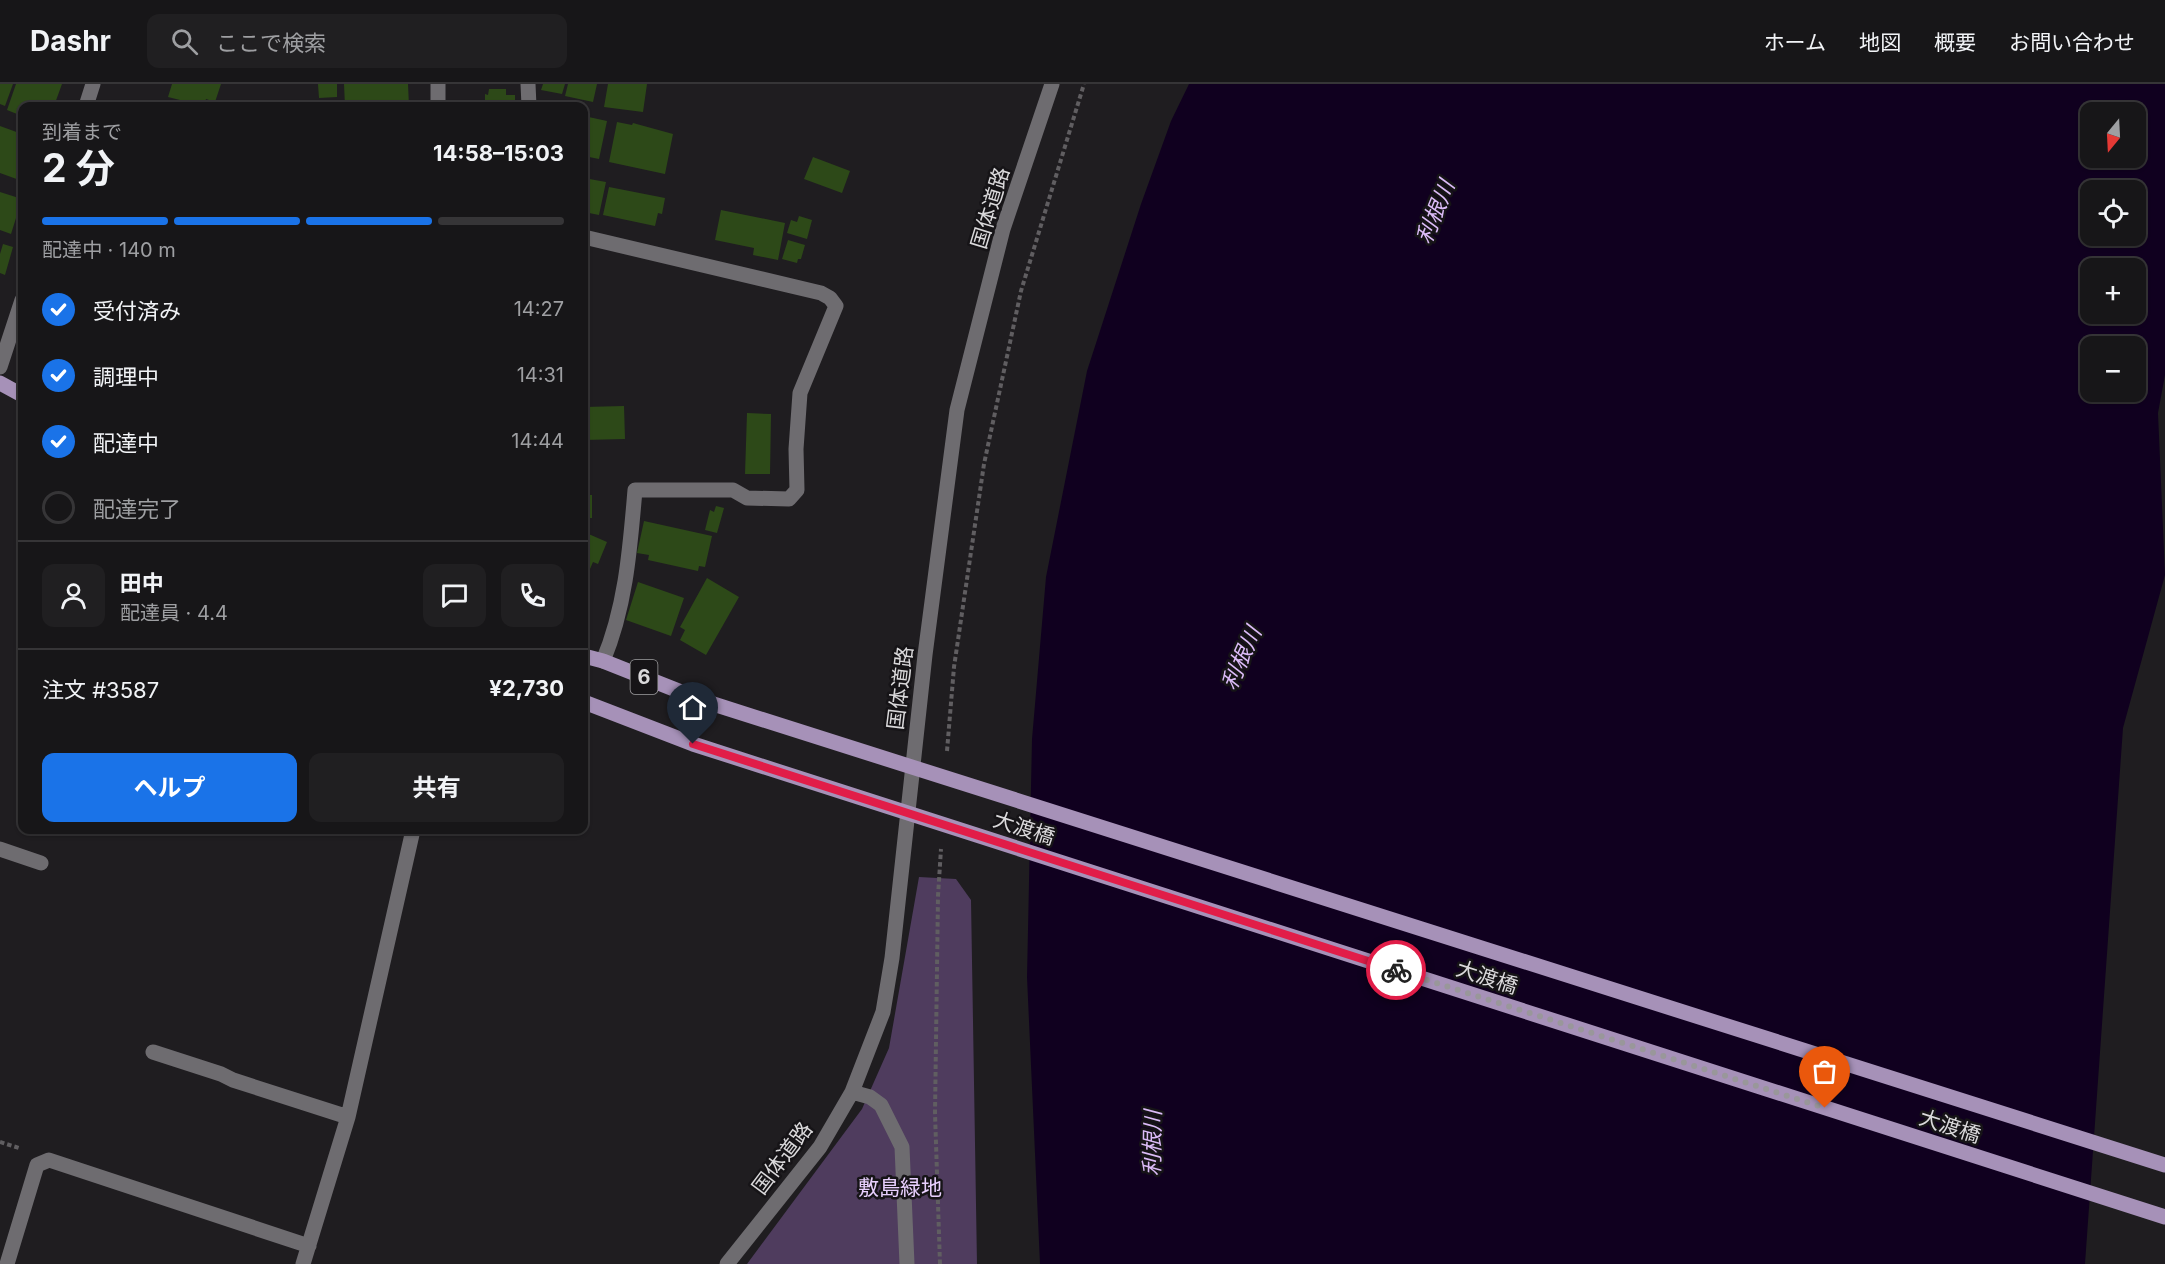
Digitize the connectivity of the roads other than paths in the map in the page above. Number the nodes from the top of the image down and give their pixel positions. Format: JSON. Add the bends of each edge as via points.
{"nodes":[{"id":1,"x":93,"y":84,"type":"edge"},
{"id":2,"x":438,"y":84,"type":"edge"},
{"id":3,"x":528,"y":84,"type":"edge"},
{"id":4,"x":1052,"y":84,"type":"edge"},
{"id":5,"x":87,"y":102,"type":"edge"},
{"id":6,"x":438,"y":102,"type":"edge"},
{"id":7,"x":529,"y":102,"type":"edge"},
{"id":8,"x":588,"y":238,"type":"edge"},
{"id":9,"x":18,"y":312,"type":"edge"},
{"id":10,"x":0,"y":367,"type":"edge"},
{"id":11,"x":0,"y":383,"type":"edge"},
{"id":12,"x":18,"y":393,"type":"edge"},
{"id":13,"x":588,"y":657,"type":"edge"},
{"id":14,"x":603,"y":661,"type":"junction"},
{"id":15,"x":588,"y":704,"type":"edge"},
{"id":16,"x":412,"y":834,"type":"edge"},
{"id":17,"x":0,"y":849,"type":"edge"},
{"id":18,"x":41,"y":863,"type":"dead end"},
{"id":19,"x":153,"y":1052,"type":"dead end"},
{"id":20,"x":852,"y":1092,"type":"junction"},
{"id":21,"x":348,"y":1117,"type":"junction"},
{"id":22,"x":2165,"y":1165,"type":"edge"},
{"id":23,"x":2165,"y":1217,"type":"edge"},
{"id":24,"x":309,"y":1246,"type":"junction"},
{"id":25,"x":5,"y":1260,"type":"edge"},
{"id":26,"x":303,"y":1264,"type":"edge"},
{"id":27,"x":727,"y":1264,"type":"edge"},
{"id":28,"x":908,"y":1264,"type":"edge"}],
"edges":[{"from":1,"to":5,"type":"street"},
{"from":2,"to":6,"type":"street"},
{"from":3,"to":7,"type":"street"},
{"from":4,"to":20,"type":"street","name":"国体道路","via":[[1003,229],[957,410],[923,666],[892,957],[883,1012]]},
{"from":8,"to":14,"type":"street","via":[[821,293],[836,306],[800,393],[797,490],[789,499],[747,498],[733,490],[635,490],[629,566],[614,635]]},
{"from":9,"to":10,"type":"street"},
{"from":11,"to":12,"type":"main road"},
{"from":13,"to":14,"type":"main road","number":"6"},
{"from":14,"to":22,"type":"main road","name":"大渡橋","number":"6","via":[[704,701]]},
{"from":15,"to":23,"type":"main road","name":"大渡橋","number":"6","via":[[693,744]]},
{"from":16,"to":21,"type":"street"},
{"from":17,"to":18,"type":"street"},
{"from":19,"to":21,"type":"street"},
{"from":20,"to":27,"type":"street","name":"国体道路","via":[[820,1147]]},
{"from":20,"to":28,"type":"street","via":[[881,1105],[902,1147]]},
{"from":21,"to":24,"type":"street"},
{"from":24,"to":25,"type":"street","via":[[49,1160],[37,1165]]},
{"from":24,"to":26,"type":"street"}]}
